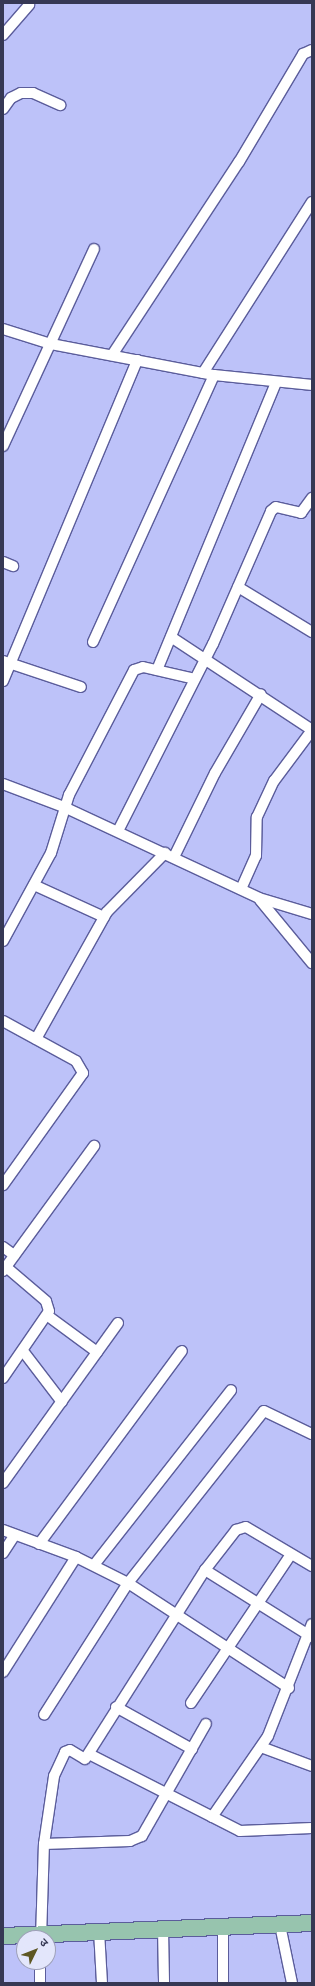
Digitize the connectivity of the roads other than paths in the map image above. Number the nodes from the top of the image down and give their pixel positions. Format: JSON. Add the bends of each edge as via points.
{"nodes":[{"id":1,"x":30,"y":5,"type":"dead end"},
{"id":2,"x":3,"y":35,"type":"edge"},
{"id":3,"x":312,"y":50,"type":"edge"},
{"id":4,"x":60,"y":105,"type":"dead end"},
{"id":5,"x":3,"y":109,"type":"edge"},
{"id":6,"x":312,"y":202,"type":"edge"},
{"id":7,"x":94,"y":249,"type":"dead end"},
{"id":8,"x":3,"y":329,"type":"edge"},
{"id":9,"x":51,"y":344,"type":"junction"},
{"id":10,"x":112,"y":356,"type":"junction"},
{"id":11,"x":136,"y":360,"type":"junction"},
{"id":12,"x":203,"y":373,"type":"junction"},
{"id":13,"x":214,"y":375,"type":"junction"},
{"id":14,"x":276,"y":384,"type":"junction"},
{"id":15,"x":312,"y":385,"type":"edge"},
{"id":16,"x":7,"y":428,"type":"edge"},
{"id":17,"x":3,"y":446,"type":"edge"},
{"id":18,"x":312,"y":498,"type":"edge"},
{"id":19,"x":3,"y":562,"type":"edge"},
{"id":20,"x":13,"y":566,"type":"dead end"},
{"id":21,"x":238,"y":587,"type":"junction"},
{"id":22,"x":312,"y":632,"type":"edge"},
{"id":23,"x":170,"y":637,"type":"junction"},
{"id":24,"x":93,"y":642,"type":"dead end"},
{"id":25,"x":206,"y":659,"type":"junction"},
{"id":26,"x":7,"y":662,"type":"edge"},
{"id":27,"x":157,"y":670,"type":"junction"},
{"id":28,"x":195,"y":679,"type":"junction"},
{"id":29,"x":3,"y":681,"type":"edge"},
{"id":30,"x":81,"y":687,"type":"dead end"},
{"id":31,"x":261,"y":694,"type":"junction"},
{"id":32,"x":312,"y":730,"type":"edge"},
{"id":33,"x":3,"y":784,"type":"edge"},
{"id":34,"x":64,"y":807,"type":"junction"},
{"id":35,"x":118,"y":831,"type":"junction"},
{"id":36,"x":169,"y":855,"type":"junction"},
{"id":37,"x":34,"y":884,"type":"junction"},
{"id":38,"x":241,"y":889,"type":"junction"},
{"id":39,"x":259,"y":898,"type":"junction"},
{"id":40,"x":312,"y":914,"type":"edge"},
{"id":41,"x":104,"y":917,"type":"junction"},
{"id":42,"x":3,"y":941,"type":"edge"},
{"id":43,"x":312,"y":963,"type":"edge"},
{"id":44,"x":3,"y":1021,"type":"edge"},
{"id":45,"x":36,"y":1039,"type":"junction"},
{"id":46,"x":94,"y":1146,"type":"dead end"},
{"id":47,"x":3,"y":1185,"type":"edge"},
{"id":48,"x":3,"y":1247,"type":"edge"},
{"id":49,"x":14,"y":1255,"type":"junction"},
{"id":50,"x":4,"y":1269,"type":"edge"},
{"id":51,"x":48,"y":1316,"type":"junction"},
{"id":52,"x":118,"y":1323,"type":"dead end"},
{"id":53,"x":23,"y":1351,"type":"junction"},
{"id":54,"x":182,"y":1351,"type":"dead end"},
{"id":55,"x":97,"y":1352,"type":"junction"},
{"id":56,"x":3,"y":1378,"type":"edge"},
{"id":57,"x":231,"y":1390,"type":"dead end"},
{"id":58,"x":62,"y":1402,"type":"junction"},
{"id":59,"x":312,"y":1434,"type":"edge"},
{"id":60,"x":3,"y":1483,"type":"edge"},
{"id":61,"x":3,"y":1530,"type":"edge"},
{"id":62,"x":14,"y":1536,"type":"junction"},
{"id":63,"x":39,"y":1544,"type":"junction"},
{"id":64,"x":3,"y":1553,"type":"edge"},
{"id":65,"x":291,"y":1554,"type":"junction"},
{"id":66,"x":76,"y":1557,"type":"junction"},
{"id":67,"x":94,"y":1565,"type":"junction"},
{"id":68,"x":312,"y":1566,"type":"edge"},
{"id":69,"x":205,"y":1570,"type":"junction"},
{"id":70,"x":128,"y":1583,"type":"junction"},
{"id":71,"x":259,"y":1602,"type":"junction"},
{"id":72,"x":177,"y":1612,"type":"junction"},
{"id":73,"x":312,"y":1624,"type":"edge"},
{"id":74,"x":310,"y":1636,"type":"edge"},
{"id":75,"x":229,"y":1647,"type":"junction"},
{"id":76,"x":3,"y":1672,"type":"edge"},
{"id":77,"x":289,"y":1688,"type":"junction"},
{"id":78,"x":191,"y":1702,"type":"dead end"},
{"id":79,"x":116,"y":1707,"type":"junction"},
{"id":80,"x":44,"y":1715,"type":"dead end"},
{"id":81,"x":206,"y":1724,"type":"dead end"},
{"id":82,"x":261,"y":1747,"type":"junction"},
{"id":83,"x":192,"y":1749,"type":"junction"},
{"id":84,"x":89,"y":1754,"type":"junction"},
{"id":85,"x":312,"y":1766,"type":"edge"},
{"id":86,"x":167,"y":1792,"type":"junction"},
{"id":87,"x":212,"y":1817,"type":"junction"},
{"id":88,"x":312,"y":1828,"type":"edge"},
{"id":89,"x":44,"y":1844,"type":"junction"},
{"id":90,"x":312,"y":1923,"type":"edge"},
{"id":91,"x":280,"y":1925,"type":"junction"},
{"id":92,"x":223,"y":1927,"type":"junction"},
{"id":93,"x":163,"y":1929,"type":"junction"},
{"id":94,"x":41,"y":1930,"type":"edge"},
{"id":95,"x":99,"y":1931,"type":"junction"},
{"id":96,"x":56,"y":1935,"type":"edge"},
{"id":97,"x":3,"y":1936,"type":"edge"},
{"id":98,"x":16,"y":1936,"type":"edge"},
{"id":99,"x":40,"y":1970,"type":"edge"},
{"id":100,"x":40,"y":1983,"type":"edge"},
{"id":101,"x":102,"y":1983,"type":"edge"},
{"id":102,"x":164,"y":1983,"type":"edge"},
{"id":103,"x":223,"y":1983,"type":"edge"},
{"id":104,"x":292,"y":1983,"type":"edge"}],
"edges":[{"from":1,"to":2,"type":"street"},
{"from":3,"to":10,"type":"street","via":[[303,54],[239,162]]},
{"from":4,"to":5,"type":"street","via":[[33,94],[22,93],[11,98]]},
{"from":6,"to":12,"type":"street"},
{"from":7,"to":9,"type":"street"},
{"from":8,"to":9,"type":"street"},
{"from":9,"to":10,"type":"street"},
{"from":9,"to":16,"type":"street"},
{"from":10,"to":11,"type":"street"},
{"from":11,"to":12,"type":"street"},
{"from":11,"to":26,"type":"street"},
{"from":12,"to":13,"type":"street"},
{"from":13,"to":14,"type":"street"},
{"from":13,"to":24,"type":"street"},
{"from":14,"to":15,"type":"street"},
{"from":14,"to":23,"type":"street"},
{"from":16,"to":17,"type":"street"},
{"from":18,"to":21,"type":"street","via":[[301,513],[273,509]]},
{"from":19,"to":20,"type":"street"},
{"from":21,"to":22,"type":"street"},
{"from":21,"to":25,"type":"street"},
{"from":23,"to":25,"type":"street"},
{"from":23,"to":27,"type":"street"},
{"from":25,"to":28,"type":"street"},
{"from":25,"to":31,"type":"street"},
{"from":26,"to":29,"type":"street"},
{"from":26,"to":30,"type":"street"},
{"from":27,"to":28,"type":"street"},
{"from":27,"to":34,"type":"street","via":[[143,667],[134,670]]},
{"from":28,"to":35,"type":"street"},
{"from":31,"to":32,"type":"street"},
{"from":31,"to":36,"type":"street"},
{"from":32,"to":38,"type":"street","via":[[274,781],[257,817],[256,856]]},
{"from":33,"to":34,"type":"street"},
{"from":34,"to":35,"type":"street"},
{"from":34,"to":37,"type":"street","via":[[51,853]]},
{"from":35,"to":36,"type":"street"},
{"from":36,"to":38,"type":"street"},
{"from":36,"to":41,"type":"street"},
{"from":37,"to":41,"type":"street"},
{"from":37,"to":42,"type":"street"},
{"from":38,"to":39,"type":"street"},
{"from":39,"to":40,"type":"street"},
{"from":39,"to":43,"type":"street"},
{"from":41,"to":45,"type":"street"},
{"from":44,"to":45,"type":"street"},
{"from":45,"to":47,"type":"street","via":[[76,1061],[82,1073]]},
{"from":46,"to":49,"type":"street"},
{"from":48,"to":49,"type":"street"},
{"from":49,"to":50,"type":"street"},
{"from":50,"to":51,"type":"street","via":[[46,1301]]},
{"from":51,"to":53,"type":"street"},
{"from":51,"to":55,"type":"street"},
{"from":52,"to":55,"type":"street"},
{"from":53,"to":56,"type":"street"},
{"from":53,"to":58,"type":"street"},
{"from":54,"to":63,"type":"street"},
{"from":55,"to":58,"type":"street"},
{"from":57,"to":67,"type":"street"},
{"from":58,"to":60,"type":"street"},
{"from":59,"to":70,"type":"street","via":[[264,1411]]},
{"from":61,"to":62,"type":"street"},
{"from":62,"to":63,"type":"street"},
{"from":62,"to":64,"type":"street"},
{"from":63,"to":66,"type":"street"},
{"from":65,"to":68,"type":"street"},
{"from":65,"to":69,"type":"street","via":[[242,1526],[236,1530]]},
{"from":65,"to":71,"type":"street"},
{"from":66,"to":67,"type":"street"},
{"from":66,"to":76,"type":"street"},
{"from":67,"to":70,"type":"street"},
{"from":69,"to":71,"type":"street"},
{"from":69,"to":72,"type":"street"},
{"from":70,"to":72,"type":"street"},
{"from":70,"to":80,"type":"street"},
{"from":71,"to":74,"type":"street"},
{"from":71,"to":75,"type":"street"},
{"from":72,"to":75,"type":"street"},
{"from":72,"to":79,"type":"street"},
{"from":73,"to":74,"type":"street"},
{"from":74,"to":77,"type":"street"},
{"from":75,"to":77,"type":"street"},
{"from":75,"to":78,"type":"street"},
{"from":77,"to":82,"type":"street"},
{"from":79,"to":83,"type":"street"},
{"from":79,"to":84,"type":"street"},
{"from":81,"to":83,"type":"street"},
{"from":82,"to":85,"type":"street"},
{"from":82,"to":87,"type":"street"},
{"from":83,"to":86,"type":"street"},
{"from":84,"to":86,"type":"street"},
{"from":84,"to":89,"type":"street","via":[[85,1759],[67,1750],[59,1764],[54,1776]]},
{"from":86,"to":87,"type":"street"},
{"from":86,"to":89,"type":"street","via":[[144,1833],[137,1839]]},
{"from":87,"to":88,"type":"street","via":[[250,1833]]},
{"from":89,"to":94,"type":"street"},
{"from":90,"to":91,"type":"main road"},
{"from":91,"to":92,"type":"main road"},
{"from":91,"to":104,"type":"street"},
{"from":92,"to":93,"type":"main road"},
{"from":92,"to":103,"type":"street"},
{"from":93,"to":95,"type":"main road"},
{"from":93,"to":102,"type":"street"},
{"from":95,"to":96,"type":"main road"},
{"from":95,"to":101,"type":"street"},
{"from":97,"to":98,"type":"main road"},
{"from":99,"to":100,"type":"street"}]}
